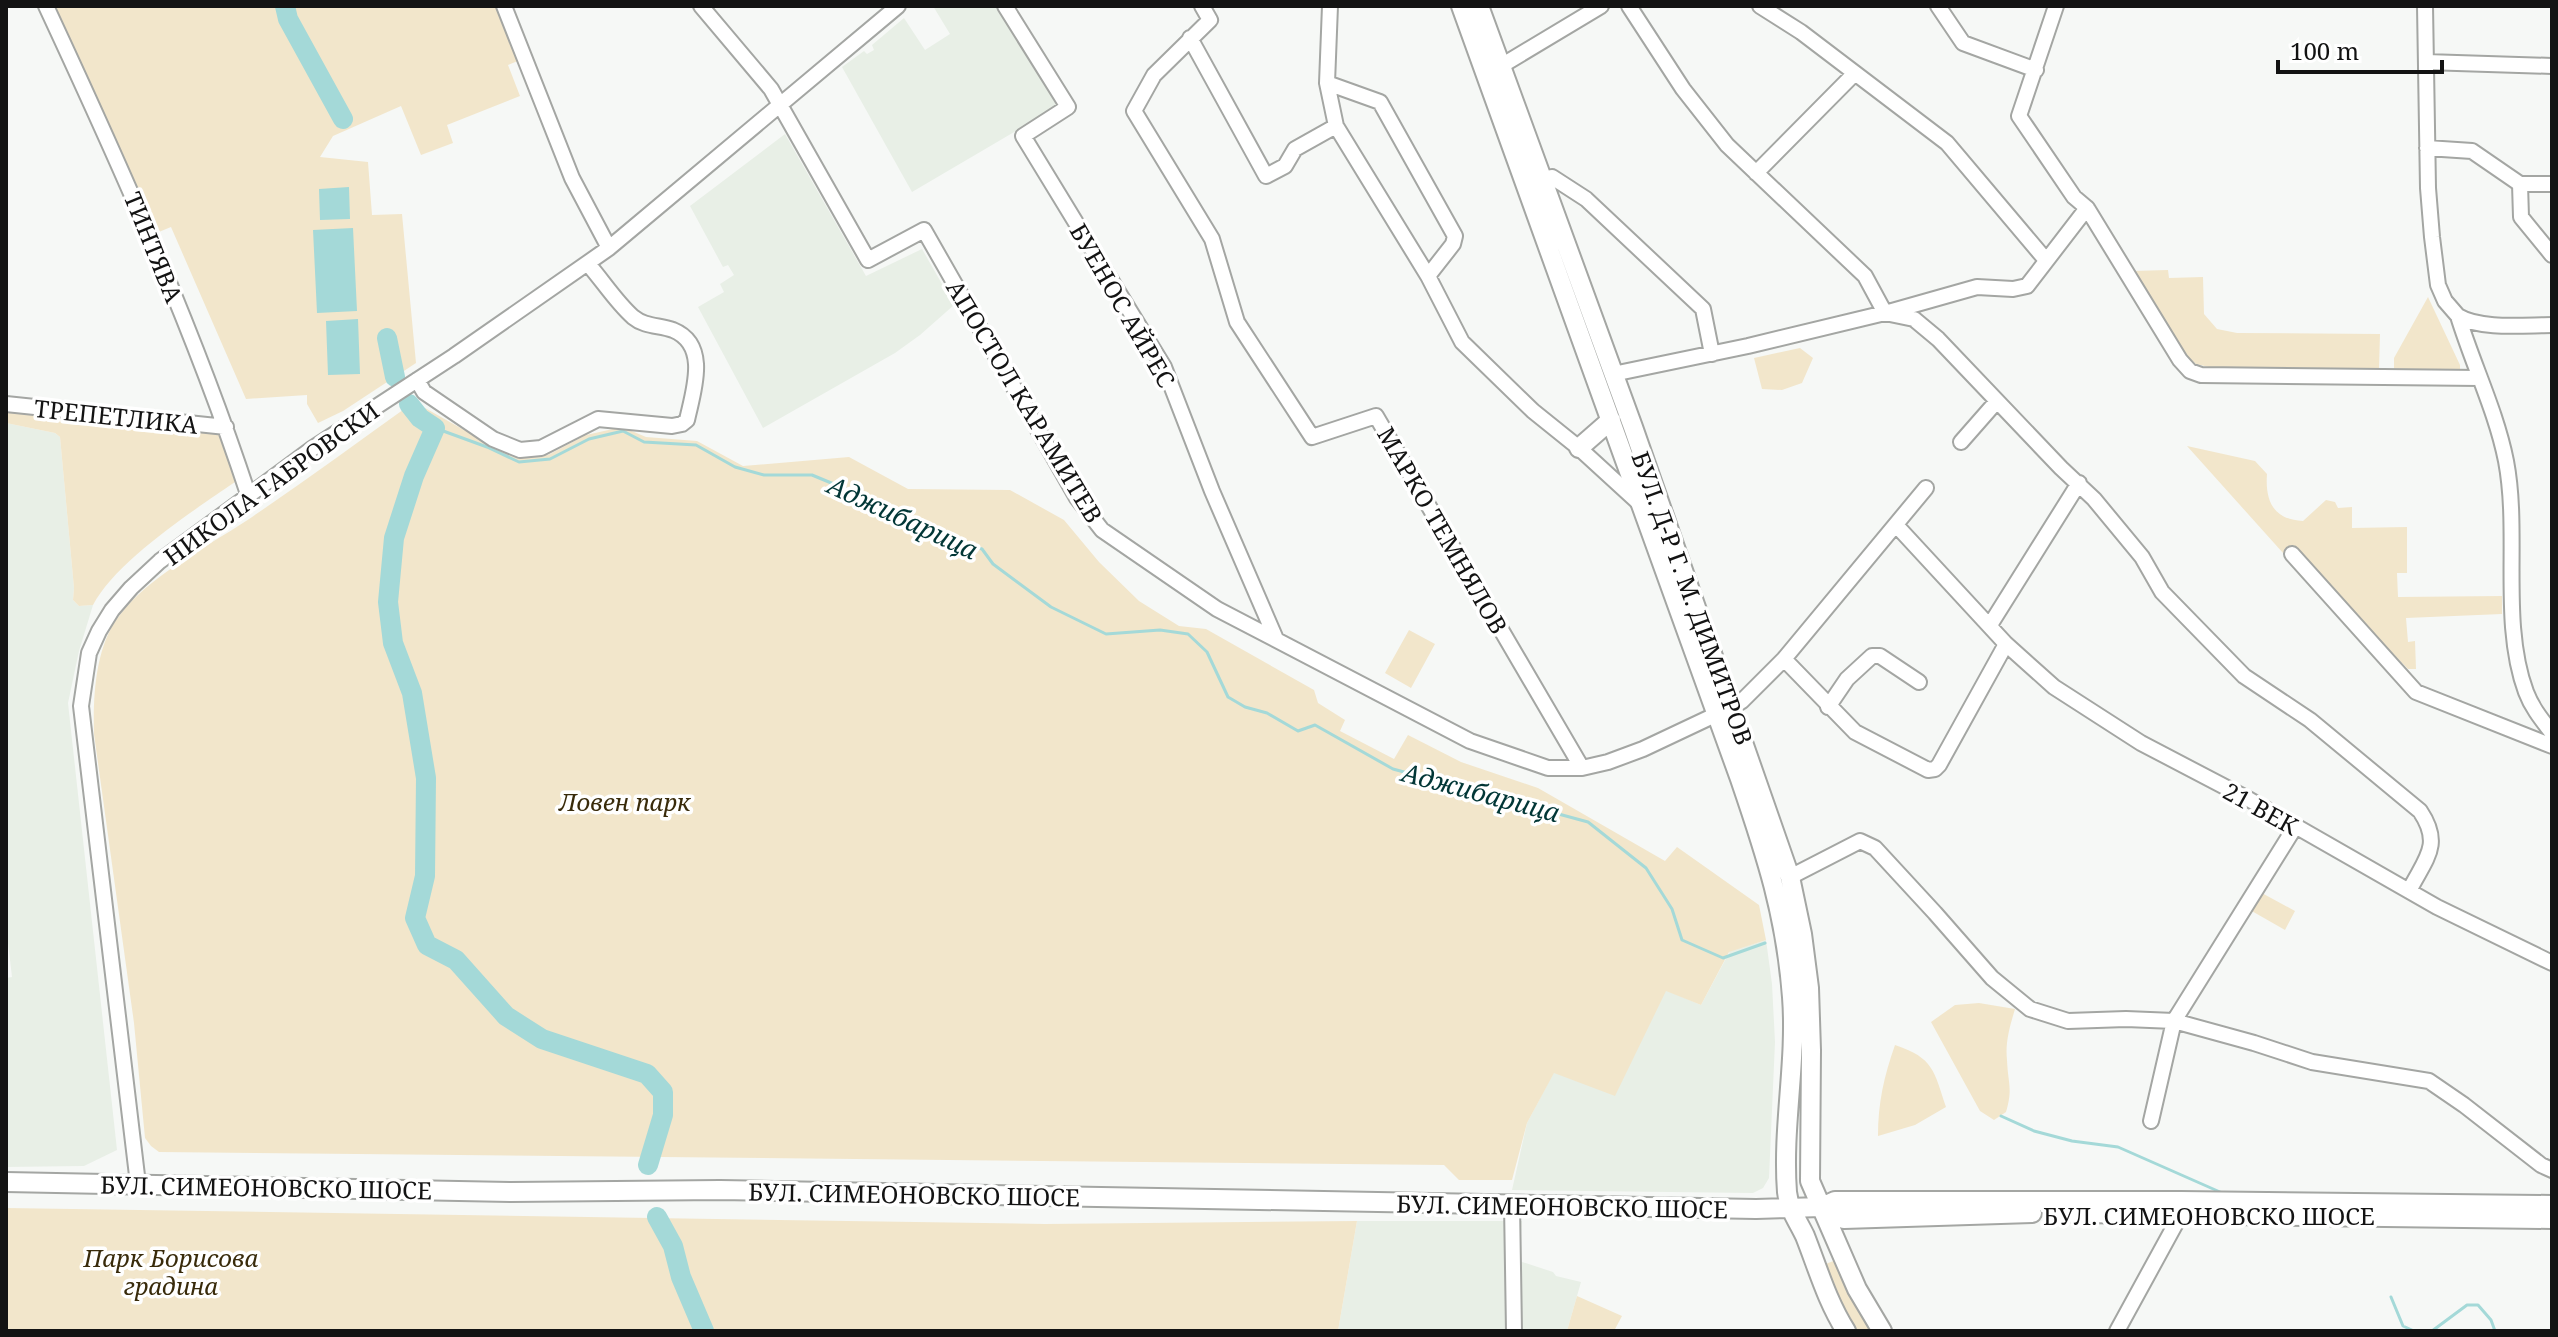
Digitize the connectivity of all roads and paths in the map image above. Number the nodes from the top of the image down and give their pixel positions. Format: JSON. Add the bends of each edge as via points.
{"nodes":[{"id":1,"x":46,"y":6,"type":"edge"},
{"id":2,"x":504,"y":6,"type":"edge"},
{"id":3,"x":701,"y":6,"type":"edge"},
{"id":4,"x":898,"y":6,"type":"edge"},
{"id":5,"x":1005,"y":6,"type":"edge"},
{"id":6,"x":1202,"y":6,"type":"edge"},
{"id":7,"x":1330,"y":6,"type":"edge"},
{"id":8,"x":1461,"y":6,"type":"edge"},
{"id":9,"x":1479,"y":6,"type":"edge"},
{"id":10,"x":1601,"y":6,"type":"edge"},
{"id":11,"x":1629,"y":6,"type":"edge"},
{"id":12,"x":1760,"y":6,"type":"edge"},
{"id":13,"x":1938,"y":6,"type":"edge"},
{"id":14,"x":2056,"y":6,"type":"edge"},
{"id":15,"x":2425,"y":6,"type":"edge"},
{"id":16,"x":1190,"y":38,"type":"junction"},
{"id":17,"x":2426,"y":62,"type":"junction"},
{"id":18,"x":1501,"y":66,"type":"junction"},
{"id":19,"x":2552,"y":66,"type":"edge"},
{"id":20,"x":2036,"y":70,"type":"junction"},
{"id":21,"x":1855,"y":73,"type":"junction"},
{"id":22,"x":1327,"y":83,"type":"junction"},
{"id":23,"x":779,"y":104,"type":"junction"},
{"id":24,"x":1336,"y":126,"type":"junction"},
{"id":25,"x":2427,"y":148,"type":"junction"},
{"id":26,"x":1756,"y":173,"type":"junction"},
{"id":27,"x":1543,"y":180,"type":"junction"},
{"id":28,"x":2520,"y":184,"type":"junction"},
{"id":29,"x":2552,"y":184,"type":"edge"},
{"id":30,"x":2087,"y":208,"type":"junction"},
{"id":31,"x":609,"y":248,"type":"junction"},
{"id":32,"x":2552,"y":255,"type":"edge"},
{"id":33,"x":2045,"y":259,"type":"junction"},
{"id":34,"x":588,"y":264,"type":"junction"},
{"id":35,"x":1428,"y":276,"type":"junction"},
{"id":36,"x":1885,"y":313,"type":"junction"},
{"id":37,"x":2458,"y":316,"type":"junction"},
{"id":38,"x":2552,"y":325,"type":"edge"},
{"id":39,"x":1712,"y":354,"type":"junction"},
{"id":40,"x":1613,"y":374,"type":"junction"},
{"id":41,"x":2480,"y":378,"type":"junction"},
{"id":42,"x":417,"y":380,"type":"junction"},
{"id":43,"x":1997,"y":401,"type":"junction"},
{"id":44,"x":6,"y":404,"type":"edge"},
{"id":45,"x":1611,"y":420,"type":"junction"},
{"id":46,"x":226,"y":427,"type":"junction"},
{"id":47,"x":1961,"y":442,"type":"dead end"},
{"id":48,"x":1579,"y":448,"type":"junction"},
{"id":49,"x":2079,"y":483,"type":"junction"},
{"id":50,"x":1926,"y":488,"type":"dead end"},
{"id":51,"x":248,"y":494,"type":"junction"},
{"id":52,"x":1641,"y":505,"type":"junction"},
{"id":53,"x":1896,"y":525,"type":"junction"},
{"id":54,"x":2292,"y":554,"type":"dead end"},
{"id":55,"x":1990,"y":625,"type":"junction"},
{"id":56,"x":1276,"y":639,"type":"junction"},
{"id":57,"x":2006,"y":644,"type":"junction"},
{"id":58,"x":1784,"y":659,"type":"junction"},
{"id":59,"x":1919,"y":682,"type":"dead end"},
{"id":60,"x":1828,"y":707,"type":"junction"},
{"id":61,"x":1725,"y":711,"type":"junction"},
{"id":62,"x":2552,"y":733,"type":"edge"},
{"id":63,"x":2552,"y":746,"type":"edge"},
{"id":64,"x":1582,"y":768,"type":"junction"},
{"id":65,"x":2295,"y":827,"type":"junction"},
{"id":66,"x":1790,"y":877,"type":"junction"},
{"id":67,"x":2409,"y":891,"type":"junction"},
{"id":68,"x":2552,"y":963,"type":"edge"},
{"id":69,"x":2174,"y":1021,"type":"junction"},
{"id":70,"x":2151,"y":1121,"type":"dead end"},
{"id":71,"x":2552,"y":1170,"type":"edge"},
{"id":72,"x":6,"y":1182,"type":"edge"},
{"id":73,"x":138,"y":1184,"type":"junction"},
{"id":74,"x":1512,"y":1204,"type":"junction"},
{"id":75,"x":2552,"y":1205,"type":"edge"},
{"id":76,"x":1822,"y":1207,"type":"junction"},
{"id":77,"x":1790,"y":1209,"type":"junction"},
{"id":78,"x":2181,"y":1214,"type":"junction"},
{"id":79,"x":2552,"y":1219,"type":"edge"},
{"id":80,"x":1514,"y":1331,"type":"edge"},
{"id":81,"x":1846,"y":1331,"type":"edge"},
{"id":82,"x":1882,"y":1331,"type":"edge"},
{"id":83,"x":2117,"y":1331,"type":"edge"}],
"edges":[{"from":1,"to":46,"type":"street","name":"ТИНТЯВА","via":[[126,178]]},
{"from":2,"to":31,"type":"street","via":[[572,178]]},
{"from":3,"to":23,"type":"street","name":"АПОСТОЛ КАРАМИТЕВ"},
{"from":4,"to":23,"type":"street","name":"НИКОЛА ГАБРОВСКИ"},
{"from":5,"to":56,"type":"street","name":"БУЕНОС АЙРЕС","via":[[1068,107],[1023,136],[1164,367]]},
{"from":6,"to":16,"type":"street","name":"МАРКО ТЕМНЯЛОВ","via":[[1210,20]]},
{"from":7,"to":22,"type":"street"},
{"from":8,"to":45,"type":"main road","name":"БУЛ. Д-Р Г. М. ДИМИТРОВ"},
{"from":9,"to":18,"type":"main road","name":"БУЛ. Д-Р Г. М. ДИМИТРОВ"},
{"from":10,"to":18,"type":"street"},
{"from":11,"to":26,"type":"street","via":[[1683,89]]},
{"from":12,"to":21,"type":"street"},
{"from":13,"to":20,"type":"street","via":[[1963,43]]},
{"from":14,"to":20,"type":"street"},
{"from":15,"to":17,"type":"street"},
{"from":16,"to":24,"type":"street","via":[[1266,176],[1285,166],[1295,149]]},
{"from":16,"to":64,"type":"street","name":"МАРКО ТЕМНЯЛОВ","via":[[1154,75],[1134,111],[1212,239],[1237,322],[1312,437],[1376,416]]},
{"from":17,"to":19,"type":"street"},
{"from":17,"to":25,"type":"street"},
{"from":18,"to":27,"type":"main road","name":"БУЛ. Д-Р Г. М. ДИМИТРОВ"},
{"from":20,"to":30,"type":"street","via":[[2019,116]]},
{"from":21,"to":26,"type":"street"},
{"from":21,"to":33,"type":"street","via":[[1947,143]]},
{"from":22,"to":24,"type":"street"},
{"from":22,"to":35,"type":"street","via":[[1380,102],[1455,236]]},
{"from":23,"to":31,"type":"street","name":"НИКОЛА ГАБРОВСКИ"},
{"from":23,"to":56,"type":"street","name":"АПОСТОЛ КАРАМИТЕВ","via":[[868,260],[924,230],[1077,498],[1102,530],[1217,609]]},
{"from":24,"to":35,"type":"street"},
{"from":25,"to":28,"type":"street","via":[[2472,151]]},
{"from":25,"to":37,"type":"street","via":[[2436,273],[2445,301]]},
{"from":26,"to":36,"type":"street","via":[[1865,276]]},
{"from":27,"to":39,"type":"street","via":[[1552,177],[1586,199],[1703,309]]},
{"from":27,"to":40,"type":"main road","name":"БУЛ. Д-Р Г. М. ДИМИТРОВ"},
{"from":28,"to":29,"type":"street"},
{"from":28,"to":32,"type":"street","via":[[2521,217]]},
{"from":30,"to":33,"type":"street"},
{"from":30,"to":41,"type":"street","via":[[2190,371],[2213,376]]},
{"from":31,"to":34,"type":"street","name":"НИКОЛА ГАБРОВСКИ"},
{"from":33,"to":36,"type":"street","via":[[2027,286],[1977,287]]},
{"from":34,"to":42,"type":"street","name":"НИКОЛА ГАБРОВСКИ"},
{"from":34,"to":42,"type":"street","via":[[633,317],[687,340],[698,368],[682,424],[598,419],[541,448],[520,450],[493,439],[424,392]]},
{"from":35,"to":48,"type":"street","via":[[1462,342]]},
{"from":36,"to":39,"type":"street"},
{"from":36,"to":43,"type":"street","via":[[1914,319]]},
{"from":37,"to":38,"type":"street","via":[[2482,324]]},
{"from":37,"to":41,"type":"street"},
{"from":39,"to":40,"type":"street"},
{"from":40,"to":61,"type":"main road","name":"БУЛ. Д-Р Г. М. ДИМИТРОВ"},
{"from":41,"to":62,"type":"street","via":[[2508,476],[2520,672],[2536,713]]},
{"from":42,"to":51,"type":"street","name":"НИКОЛА ГАБРОВСКИ"},
{"from":43,"to":47,"type":"street"},
{"from":43,"to":49,"type":"street"},
{"from":44,"to":46,"type":"street","name":"ТРЕПЕТЛИКА"},
{"from":45,"to":48,"type":"main road"},
{"from":45,"to":52,"type":"main road","name":"БУЛ. Д-Р Г. М. ДИМИТРОВ"},
{"from":46,"to":51,"type":"street","name":"ТИНТЯВА"},
{"from":48,"to":52,"type":"street"},
{"from":49,"to":55,"type":"street"},
{"from":49,"to":67,"type":"street","via":[[2142,557],[2162,592],[2244,676],[2310,720],[2420,811],[2433,844]]},
{"from":50,"to":53,"type":"street","name":"АПОСТОЛ КАРАМИТЕВ"},
{"from":51,"to":73,"type":"street","name":"НИКОЛА ГАБРОВСКИ","via":[[131,588],[99,631],[84,681],[83,733]]},
{"from":52,"to":61,"type":"main road","name":"БУЛ. Д-Р Г. М. ДИМИТРОВ"},
{"from":53,"to":55,"type":"street","name":"21 ВЕК"},
{"from":53,"to":58,"type":"street","name":"АПОСТОЛ КАРАМИТЕВ"},
{"from":54,"to":63,"type":"street","via":[[2416,692]]},
{"from":55,"to":57,"type":"street","name":"21 ВЕК"},
{"from":56,"to":64,"type":"street","name":"АПОСТОЛ КАРАМИТЕВ","via":[[1470,741],[1548,768]]},
{"from":57,"to":60,"type":"street","via":[[1935,769],[1855,732]]},
{"from":57,"to":65,"type":"street","name":"21 ВЕК","via":[[2045,681],[2141,743]]},
{"from":58,"to":60,"type":"street"},
{"from":58,"to":61,"type":"street","name":"АПОСТОЛ КАРАМИТЕВ"},
{"from":59,"to":60,"type":"street","via":[[1872,656]]},
{"from":61,"to":64,"type":"street","name":"АПОСТОЛ КАРАМИТЕВ","via":[[1643,749]]},
{"from":61,"to":66,"type":"main road","name":"БУЛ. Д-Р Г. М. ДИМИТРОВ"},
{"from":61,"to":77,"type":"main road","name":"БУЛ. Д-Р Г. М. ДИМИТРОВ","via":[[1772,875],[1790,974]]},
{"from":65,"to":67,"type":"street","name":"21 ВЕК"},
{"from":65,"to":69,"type":"street"},
{"from":66,"to":69,"type":"street","via":[[1860,841],[1868,843],[1992,978],[2030,1009],[2068,1021]]},
{"from":66,"to":76,"type":"main road","name":"БУЛ. Д-Р Г. М. ДИМИТРОВ","via":[[1809,988],[1810,1181]]},
{"from":67,"to":68,"type":"street","name":"21 ВЕК"},
{"from":69,"to":70,"type":"street"},
{"from":69,"to":71,"type":"street","via":[[2312,1062],[2429,1081]]},
{"from":72,"to":73,"type":"main road","name":"БУЛ. СИМЕОНОВСКО ШОСЕ"},
{"from":73,"to":74,"type":"main road","name":"БУЛ. СИМЕОНОВСКО ШОСЕ"},
{"from":74,"to":77,"type":"main road","name":"БУЛ. СИМЕОНОВСКО ШОСЕ"},
{"from":74,"to":80,"type":"street"},
{"from":75,"to":76,"type":"main road","name":"БУЛ. СИМЕОНОВСКО ШОСЕ","via":[[1835,1201]]},
{"from":76,"to":77,"type":"main road","name":"БУЛ. СИМЕОНОВСКО ШОСЕ"},
{"from":76,"to":78,"type":"main road","name":"БУЛ. СИМЕОНОВСКО ШОСЕ","via":[[1844,1219]]},
{"from":76,"to":82,"type":"main road","name":"БУЛ. Д-Р Г. М. ДИМИТРОВ","via":[[1857,1289]]},
{"from":77,"to":81,"type":"main road"},
{"from":78,"to":79,"type":"main road","name":"БУЛ. СИМЕОНОВСКО ШОСЕ"},
{"from":78,"to":83,"type":"street"}]}
